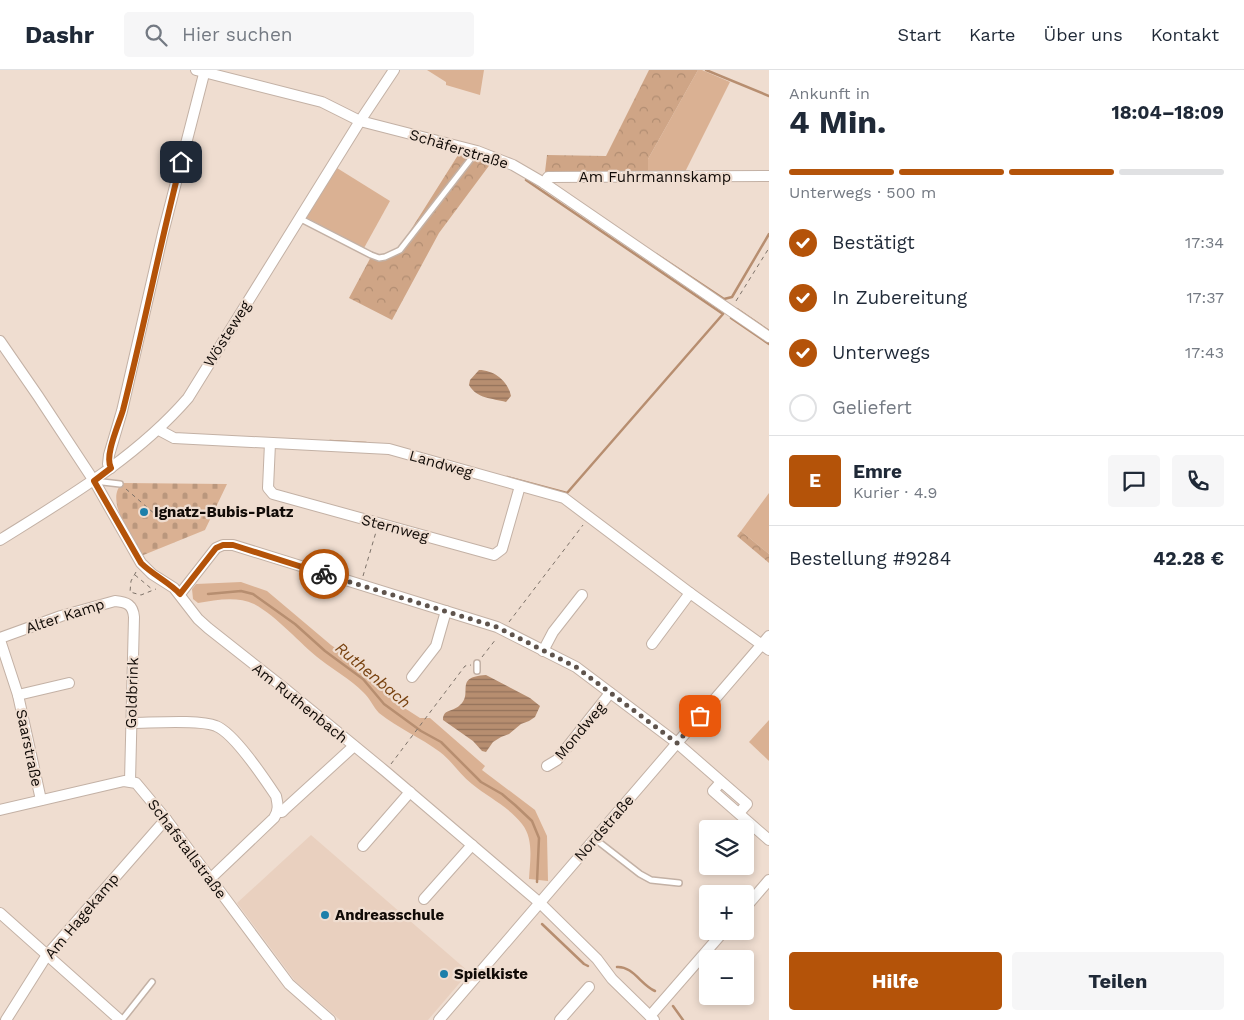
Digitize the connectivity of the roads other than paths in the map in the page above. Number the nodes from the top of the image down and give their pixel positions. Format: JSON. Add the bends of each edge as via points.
{"nodes":[{"id":1,"x":394,"y":70,"type":"edge"},
{"id":2,"x":202,"y":71,"type":"edge"},
{"id":3,"x":360,"y":120,"type":"junction"},
{"id":4,"x":477,"y":151,"type":"junction"},
{"id":5,"x":769,"y":176,"type":"edge"},
{"id":6,"x":544,"y":183,"type":"junction"},
{"id":7,"x":299,"y":218,"type":"junction"},
{"id":8,"x":769,"y":337,"type":"edge"},
{"id":9,"x":0,"y":341,"type":"edge"},
{"id":10,"x":5,"y":358,"type":"edge"},
{"id":11,"x":159,"y":430,"type":"junction"},
{"id":12,"x":270,"y":443,"type":"junction"},
{"id":13,"x":111,"y":468,"type":"junction"},
{"id":14,"x":94,"y":481,"type":"junction"},
{"id":15,"x":120,"y":484,"type":"road end"},
{"id":16,"x":520,"y":486,"type":"junction"},
{"id":17,"x":1,"y":538,"type":"edge"},
{"id":18,"x":690,"y":593,"type":"junction"},
{"id":19,"x":180,"y":594,"type":"junction"},
{"id":20,"x":582,"y":595,"type":"dead end"},
{"id":21,"x":130,"y":606,"type":"joint"},
{"id":22,"x":446,"y":611,"type":"junction"},
{"id":23,"x":769,"y":636,"type":"edge"},
{"id":24,"x":0,"y":639,"type":"edge"},
{"id":25,"x":652,"y":644,"type":"dead end"},
{"id":26,"x":765,"y":648,"type":"edge"},
{"id":27,"x":543,"y":650,"type":"junction"},
{"id":28,"x":477,"y":663,"type":"road end"},
{"id":29,"x":477,"y":671,"type":"dead end"},
{"id":30,"x":412,"y":676,"type":"dead end"},
{"id":31,"x":69,"y":683,"type":"dead end"},
{"id":32,"x":610,"y":693,"type":"junction"},
{"id":33,"x":18,"y":695,"type":"junction"},
{"id":34,"x":131,"y":723,"type":"junction"},
{"id":35,"x":677,"y":743,"type":"junction"},
{"id":36,"x":354,"y":746,"type":"junction"},
{"id":37,"x":547,"y":766,"type":"dead end"},
{"id":38,"x":130,"y":781,"type":"junction"},
{"id":39,"x":410,"y":792,"type":"junction"},
{"id":40,"x":41,"y":800,"type":"junction"},
{"id":41,"x":0,"y":810,"type":"edge"},
{"id":42,"x":278,"y":812,"type":"junction"},
{"id":43,"x":166,"y":819,"type":"junction"},
{"id":44,"x":595,"y":838,"type":"junction"},
{"id":45,"x":769,"y":840,"type":"edge"},
{"id":46,"x":472,"y":845,"type":"junction"},
{"id":47,"x":363,"y":846,"type":"dead end"},
{"id":48,"x":210,"y":879,"type":"junction"},
{"id":49,"x":769,"y":880,"type":"edge"},
{"id":50,"x":679,"y":883,"type":"dead end"},
{"id":51,"x":754,"y":898,"type":"edge"},
{"id":52,"x":424,"y":899,"type":"dead end"},
{"id":53,"x":540,"y":903,"type":"junction"},
{"id":54,"x":0,"y":914,"type":"edge"},
{"id":55,"x":717,"y":940,"type":"edge"},
{"id":56,"x":47,"y":955,"type":"junction"},
{"id":57,"x":152,"y":982,"type":"dead end"},
{"id":58,"x":590,"y":987,"type":"dead end"},
{"id":59,"x":652,"y":1018,"type":"edge"},
{"id":60,"x":6,"y":1020,"type":"edge"},
{"id":61,"x":121,"y":1020,"type":"edge"},
{"id":62,"x":330,"y":1020,"type":"edge"},
{"id":63,"x":439,"y":1020,"type":"edge"},
{"id":64,"x":560,"y":1020,"type":"edge"}],
"edges":[{"from":1,"to":3,"type":"street","name":"Wösteweg"},
{"from":2,"to":3,"type":"street","name":"Schäferstraße","via":[[322,102]]},
{"from":2,"to":13,"type":"street","via":[[109,455]]},
{"from":3,"to":4,"type":"street","name":"Schäferstraße"},
{"from":3,"to":7,"type":"street","name":"Wösteweg"},
{"from":4,"to":6,"type":"street","name":"Schäferstraße","via":[[513,165]]},
{"from":4,"to":7,"type":"lane","via":[[414,234],[400,250],[385,257],[371,255]]},
{"from":5,"to":6,"type":"street","name":"Am Fuhrmannskamp","via":[[548,177]]},
{"from":6,"to":8,"type":"street","name":"Schäferstraße"},
{"from":7,"to":11,"type":"street","name":"Wösteweg","via":[[188,398]]},
{"from":9,"to":10,"type":"street","name":"Am Ruthenbach"},
{"from":10,"to":14,"type":"street","name":"Am Ruthenbach","via":[[38,396]]},
{"from":11,"to":12,"type":"street","name":"Landweg","via":[[174,438]]},
{"from":11,"to":13,"type":"street","name":"Wösteweg"},
{"from":12,"to":16,"type":"street","name":"Landweg","via":[[389,449]]},
{"from":12,"to":16,"type":"street","name":"Sternweg","via":[[268,488],[273,494],[494,555],[502,549]]},
{"from":13,"to":14,"type":"street","name":"Wösteweg"},
{"from":14,"to":15,"type":"lane"},
{"from":14,"to":17,"type":"street","name":"Wösteweg"},
{"from":14,"to":19,"type":"street","name":"Am Ruthenbach","via":[[141,563]]},
{"from":16,"to":18,"type":"street","name":"Landweg","via":[[564,498]]},
{"from":18,"to":25,"type":"street"},
{"from":18,"to":26,"type":"street","name":"Landweg"},
{"from":19,"to":22,"type":"street","name":"Mondweg","via":[[216,548],[233,545]]},
{"from":19,"to":36,"type":"street","name":"Am Ruthenbach","via":[[198,620]]},
{"from":20,"to":27,"type":"street"},
{"from":21,"to":24,"type":"street","name":"Alter Kamp","via":[[115,601]]},
{"from":21,"to":34,"type":"street","name":"Goldbrink","via":[[134,611]]},
{"from":22,"to":27,"type":"street","name":"Mondweg","via":[[497,627]]},
{"from":22,"to":30,"type":"street","via":[[436,646]]},
{"from":23,"to":26,"type":"street","name":"Nordstraße"},
{"from":24,"to":33,"type":"street","name":"Saarstraße"},
{"from":26,"to":35,"type":"street","name":"Nordstraße"},
{"from":27,"to":32,"type":"street","name":"Mondweg","via":[[576,667]]},
{"from":28,"to":29,"type":"lane"},
{"from":31,"to":33,"type":"street","name":"Saarstraße"},
{"from":32,"to":35,"type":"street","name":"Mondweg"},
{"from":32,"to":37,"type":"street","name":"Mondweg","via":[[563,754]]},
{"from":33,"to":40,"type":"street","name":"Saarstraße"},
{"from":34,"to":38,"type":"street","name":"Goldbrink"},
{"from":34,"to":42,"type":"street","via":[[204,723],[228,733],[276,796]]},
{"from":35,"to":44,"type":"street","name":"Nordstraße"},
{"from":35,"to":45,"type":"street","name":"Mondweg","via":[[747,804],[739,814]]},
{"from":36,"to":39,"type":"street","name":"Am Ruthenbach"},
{"from":36,"to":42,"type":"street","via":[[282,812]]},
{"from":38,"to":40,"type":"street"},
{"from":38,"to":43,"type":"street","name":"Schafstallstraße","via":[[136,783]]},
{"from":39,"to":46,"type":"street","name":"Am Ruthenbach"},
{"from":39,"to":47,"type":"street"},
{"from":40,"to":41,"type":"street"},
{"from":42,"to":48,"type":"street"},
{"from":43,"to":48,"type":"street","name":"Schafstallstraße"},
{"from":43,"to":56,"type":"street","name":"Am Hagekamp"},
{"from":44,"to":50,"type":"lane","via":[[650,880]]},
{"from":44,"to":53,"type":"street","name":"Nordstraße"},
{"from":46,"to":52,"type":"street"},
{"from":46,"to":53,"type":"street","name":"Am Ruthenbach"},
{"from":48,"to":62,"type":"street","name":"Schafstallstraße","via":[[289,984]]},
{"from":49,"to":51,"type":"street"},
{"from":53,"to":59,"type":"street","name":"Am Ruthenbach"},
{"from":53,"to":63,"type":"street","name":"Nordstraße"},
{"from":54,"to":56,"type":"street"},
{"from":55,"to":59,"type":"street"},
{"from":56,"to":60,"type":"street","name":"Am Hagekamp"},
{"from":56,"to":61,"type":"street"},
{"from":57,"to":61,"type":"lane"},
{"from":58,"to":64,"type":"street"}]}
